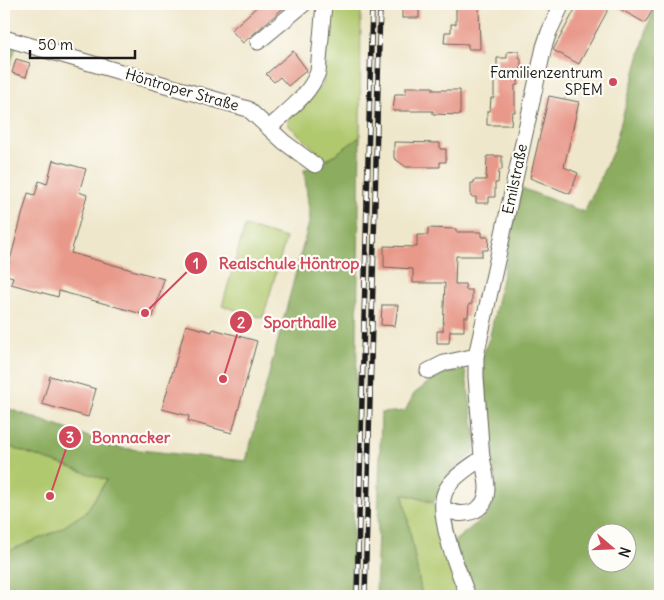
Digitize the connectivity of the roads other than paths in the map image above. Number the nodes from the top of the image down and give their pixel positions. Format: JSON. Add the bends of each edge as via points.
{"nodes":[{"id":1,"x":304,"y":4,"type":"edge"},
{"id":2,"x":324,"y":4,"type":"edge"},
{"id":3,"x":562,"y":4,"type":"edge"},
{"id":4,"x":4,"y":38,"type":"edge"},
{"id":5,"x":258,"y":42,"type":"dead end"},
{"id":6,"x":268,"y":128,"type":"junction"},
{"id":7,"x":315,"y":165,"type":"dead end"},
{"id":8,"x":476,"y":356,"type":"junction"},
{"id":9,"x":428,"y":371,"type":"dead end"},
{"id":10,"x":482,"y":458,"type":"junction"},
{"id":11,"x":444,"y":509,"type":"junction"},
{"id":12,"x":468,"y":596,"type":"edge"}],
"edges":[{"from":1,"to":5,"type":"street"},
{"from":2,"to":6,"type":"street","via":[[315,82]]},
{"from":3,"to":8,"type":"street","name":"Emilstraße","via":[[544,47]]},
{"from":4,"to":6,"type":"street","name":"Höntroper Straße","via":[[248,109]]},
{"from":6,"to":7,"type":"street","name":"Höntroper Straße"},
{"from":8,"to":9,"type":"street"},
{"from":8,"to":10,"type":"street","name":"Emilstraße"},
{"from":10,"to":11,"type":"street","via":[[452,482],[445,492]]},
{"from":10,"to":11,"type":"street","name":"Emilstraße","via":[[486,500],[479,509],[468,514]]},
{"from":11,"to":12,"type":"street","via":[[452,557]]}]}
